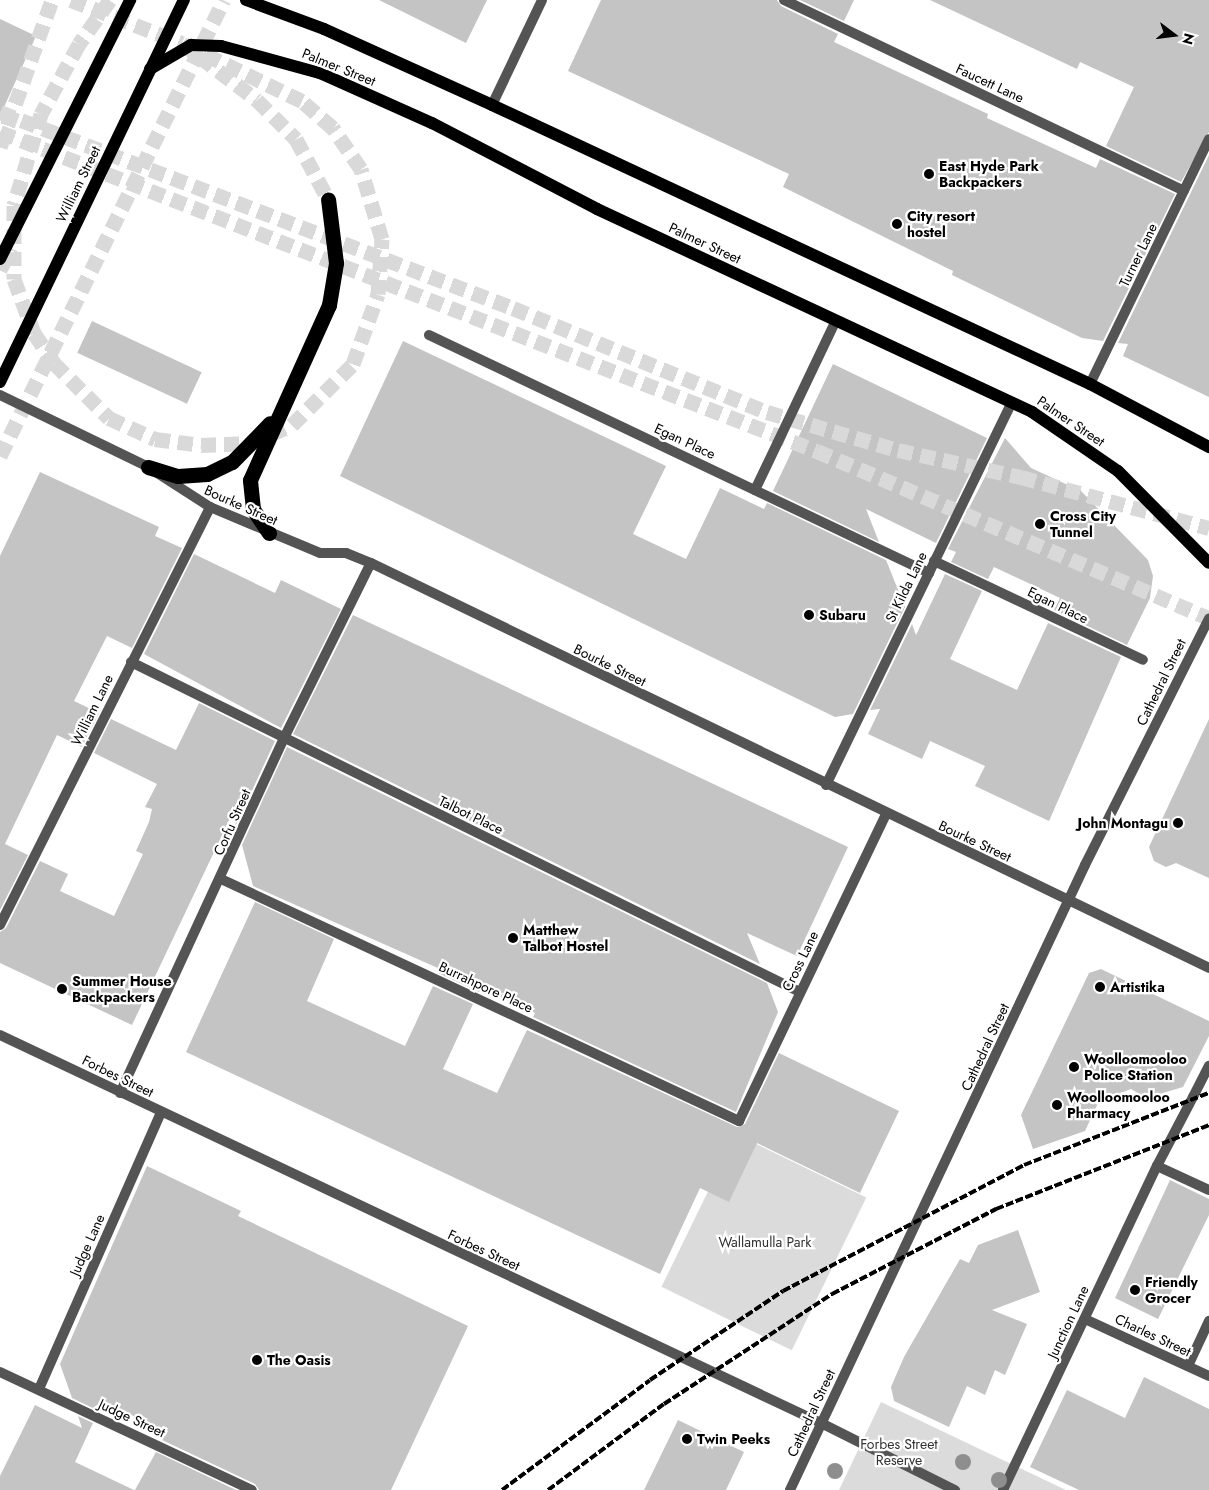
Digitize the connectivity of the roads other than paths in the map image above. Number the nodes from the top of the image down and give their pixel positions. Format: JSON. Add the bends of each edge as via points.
{"nodes":[{"id":1,"x":130,"y":0,"type":"edge"},
{"id":2,"x":184,"y":0,"type":"edge"},
{"id":3,"x":246,"y":0,"type":"edge"},
{"id":4,"x":542,"y":0,"type":"edge"},
{"id":5,"x":784,"y":0,"type":"edge"},
{"id":6,"x":150,"y":69,"type":"junction"},
{"id":7,"x":492,"y":105,"type":"junction"},
{"id":8,"x":1209,"y":139,"type":"edge"},
{"id":9,"x":1184,"y":191,"type":"junction"},
{"id":10,"x":328,"y":199,"type":"tunnel mouth"},
{"id":11,"x":0,"y":259,"type":"edge"},
{"id":12,"x":836,"y":320,"type":"junction"},
{"id":13,"x":429,"y":334,"type":"dead end"},
{"id":14,"x":0,"y":382,"type":"edge"},
{"id":15,"x":1090,"y":384,"type":"junction"},
{"id":16,"x":0,"y":395,"type":"edge"},
{"id":17,"x":1012,"y":402,"type":"junction"},
{"id":18,"x":284,"y":407,"type":"junction"},
{"id":19,"x":1209,"y":447,"type":"edge"},
{"id":20,"x":148,"y":467,"type":"junction"},
{"id":21,"x":755,"y":490,"type":"junction"},
{"id":22,"x":210,"y":507,"type":"junction"},
{"id":23,"x":269,"y":533,"type":"junction"},
{"id":24,"x":934,"y":561,"type":"junction"},
{"id":25,"x":371,"y":563,"type":"junction"},
{"id":26,"x":1209,"y":563,"type":"edge"},
{"id":27,"x":929,"y":573,"type":"junction"},
{"id":28,"x":1209,"y":618,"type":"edge"},
{"id":29,"x":1142,"y":660,"type":"dead end"},
{"id":30,"x":131,"y":662,"type":"junction"},
{"id":31,"x":284,"y":738,"type":"junction"},
{"id":32,"x":826,"y":785,"type":"junction"},
{"id":33,"x":886,"y":814,"type":"junction"},
{"id":34,"x":221,"y":879,"type":"junction"},
{"id":35,"x":1069,"y":900,"type":"junction"},
{"id":36,"x":0,"y":925,"type":"edge"},
{"id":37,"x":1209,"y":968,"type":"edge"},
{"id":38,"x":800,"y":992,"type":"junction"},
{"id":39,"x":0,"y":1035,"type":"edge"},
{"id":40,"x":1209,"y":1066,"type":"edge"},
{"id":41,"x":120,"y":1093,"type":"junction"},
{"id":42,"x":161,"y":1112,"type":"junction"},
{"id":43,"x":738,"y":1121,"type":"joint"},
{"id":44,"x":1157,"y":1166,"type":"junction"},
{"id":45,"x":1209,"y":1190,"type":"edge"},
{"id":46,"x":1085,"y":1319,"type":"junction"},
{"id":47,"x":1209,"y":1321,"type":"edge"},
{"id":48,"x":1188,"y":1366,"type":"junction"},
{"id":49,"x":0,"y":1372,"type":"edge"},
{"id":50,"x":1209,"y":1376,"type":"edge"},
{"id":51,"x":39,"y":1389,"type":"junction"},
{"id":52,"x":821,"y":1423,"type":"junction"},
{"id":53,"x":252,"y":1490,"type":"edge"},
{"id":54,"x":790,"y":1490,"type":"edge"},
{"id":55,"x":955,"y":1490,"type":"edge"},
{"id":56,"x":1003,"y":1490,"type":"edge"}],
"edges":[{"from":1,"to":11,"type":"main road"},
{"from":2,"to":6,"type":"main road","name":"William Street"},
{"from":3,"to":7,"type":"main road","name":"Palmer Street","via":[[318,26]]},
{"from":4,"to":7,"type":"street"},
{"from":5,"to":9,"type":"street","name":"Faucett Lane"},
{"from":6,"to":12,"type":"main road","name":"Palmer Street","via":[[178,50],[197,44],[230,48],[320,73]]},
{"from":6,"to":14,"type":"main road","name":"William Street"},
{"from":7,"to":15,"type":"main road","name":"Palmer Street"},
{"from":8,"to":9,"type":"street","name":"Turner Lane"},
{"from":9,"to":15,"type":"street","name":"Turner Lane"},
{"from":10,"to":18,"type":"highway","via":[[336,263],[330,305]]},
{"from":12,"to":17,"type":"main road","name":"Palmer Street"},
{"from":12,"to":21,"type":"street"},
{"from":13,"to":21,"type":"street","name":"Egan Place"},
{"from":15,"to":19,"type":"main road","name":"Palmer Street"},
{"from":16,"to":20,"type":"street","name":"Bourke Street"},
{"from":17,"to":24,"type":"street","name":"St Kilda Lane"},
{"from":17,"to":26,"type":"main road","name":"Palmer Street","via":[[1118,471]]},
{"from":18,"to":20,"type":"highway","via":[[246,450],[219,469],[178,476]]},
{"from":18,"to":23,"type":"highway","via":[[248,490],[253,509]]},
{"from":20,"to":22,"type":"street","name":"Bourke Street"},
{"from":21,"to":27,"type":"street","name":"Egan Place"},
{"from":22,"to":23,"type":"street","name":"Bourke Street"},
{"from":22,"to":30,"type":"street","name":"William Lane"},
{"from":23,"to":25,"type":"street","name":"Bourke Street","via":[[320,553],[346,553]]},
{"from":24,"to":27,"type":"street","name":"St Kilda Lane"},
{"from":24,"to":29,"type":"street","name":"Egan Place"},
{"from":25,"to":31,"type":"street","name":"Corfu Street"},
{"from":25,"to":32,"type":"street","name":"Bourke Street"},
{"from":27,"to":32,"type":"street","name":"St Kilda Lane"},
{"from":28,"to":35,"type":"street","name":"Cathedral Street"},
{"from":30,"to":31,"type":"street","name":"Talbot Place"},
{"from":30,"to":36,"type":"street","name":"William Lane"},
{"from":31,"to":34,"type":"street","name":"Corfu Street"},
{"from":31,"to":38,"type":"street","name":"Talbot Place"},
{"from":32,"to":33,"type":"street","name":"Bourke Street"},
{"from":33,"to":35,"type":"street","name":"Bourke Street"},
{"from":33,"to":38,"type":"street","name":"Cross Lane"},
{"from":34,"to":41,"type":"street","name":"Corfu Street"},
{"from":34,"to":43,"type":"street","name":"Burrahpore Place"},
{"from":35,"to":37,"type":"street","name":"Bourke Street"},
{"from":35,"to":52,"type":"street","name":"Cathedral Street"},
{"from":38,"to":43,"type":"street","name":"Cross Lane"},
{"from":39,"to":41,"type":"street","name":"Forbes Street"},
{"from":40,"to":44,"type":"street","name":"Junction Lane"},
{"from":41,"to":42,"type":"street","name":"Forbes Street"},
{"from":42,"to":51,"type":"street","name":"Judge Lane"},
{"from":42,"to":52,"type":"street","name":"Forbes Street"},
{"from":44,"to":45,"type":"street"},
{"from":44,"to":46,"type":"street","name":"Junction Lane"},
{"from":46,"to":48,"type":"street","name":"Charles Street"},
{"from":46,"to":56,"type":"street","name":"Junction Lane"},
{"from":47,"to":48,"type":"street"},
{"from":48,"to":50,"type":"street","name":"Charles Street"},
{"from":49,"to":51,"type":"street","name":"Judge Street"},
{"from":51,"to":53,"type":"street","name":"Judge Street"},
{"from":52,"to":54,"type":"street","name":"Cathedral Street"},
{"from":52,"to":55,"type":"street","name":"Forbes Street"}]}
